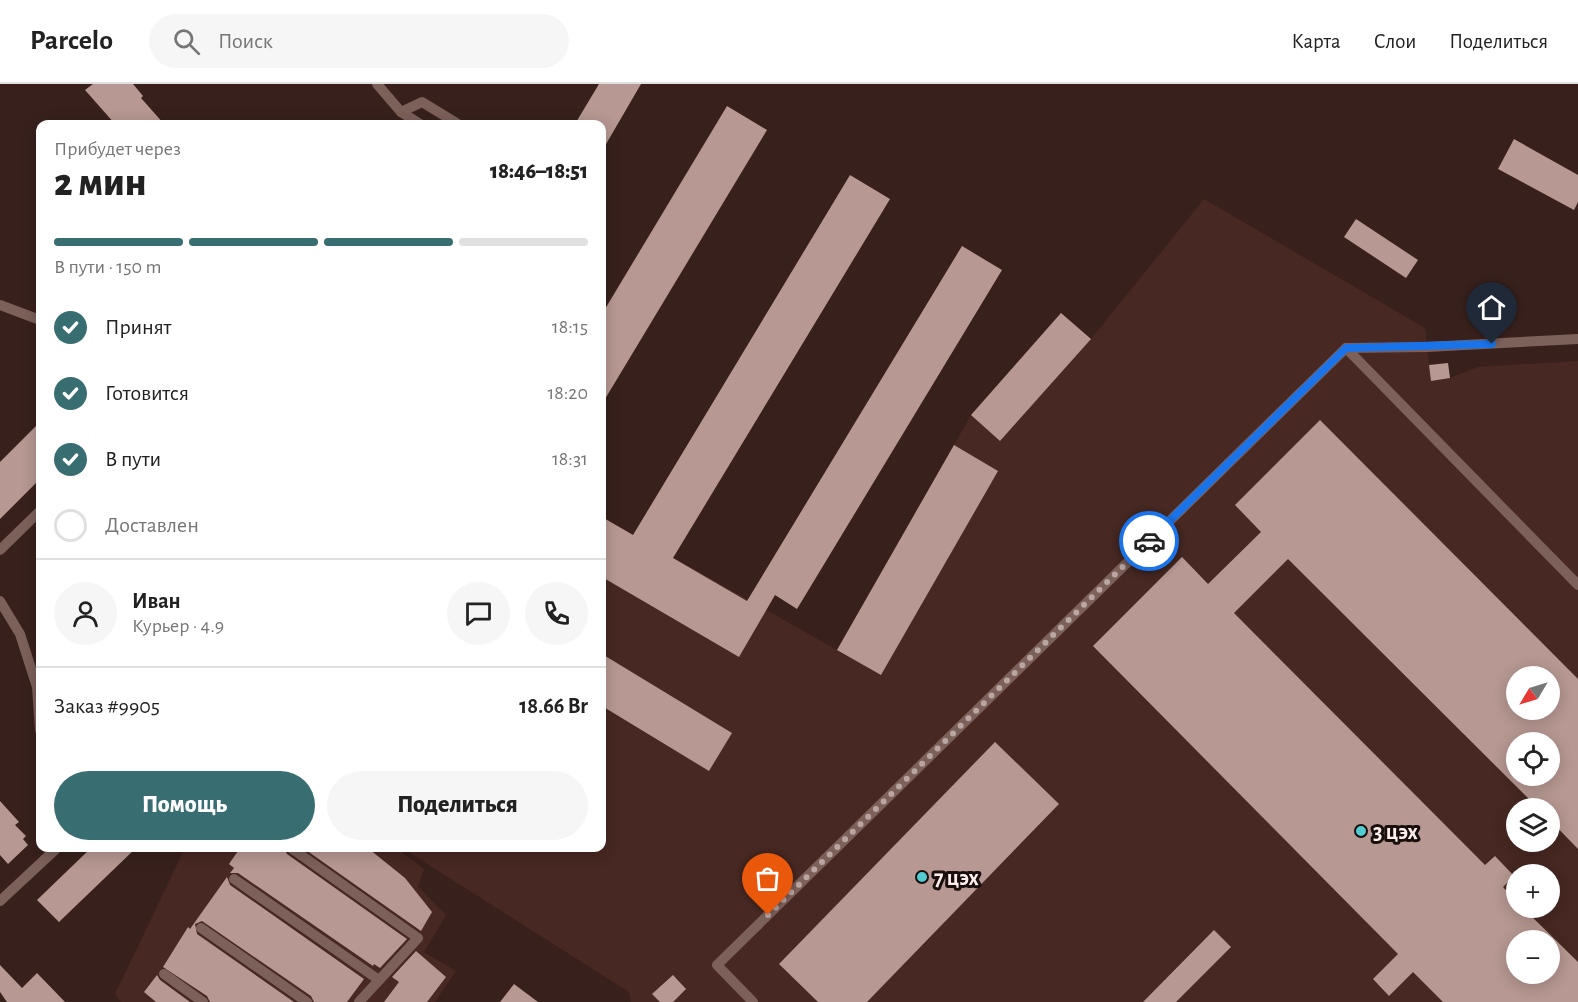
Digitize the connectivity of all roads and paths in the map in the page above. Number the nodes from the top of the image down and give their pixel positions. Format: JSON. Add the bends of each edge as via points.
{"nodes":[{"id":1,"x":377,"y":84,"type":"edge"},
{"id":2,"x":401,"y":112,"type":"junction"},
{"id":3,"x":414,"y":120,"type":"edge"},
{"id":4,"x":451,"y":120,"type":"edge"},
{"id":5,"x":0,"y":305,"type":"edge"},
{"id":6,"x":36,"y":318,"type":"edge"},
{"id":7,"x":1578,"y":339,"type":"edge"},
{"id":8,"x":1346,"y":348,"type":"junction"},
{"id":9,"x":36,"y":515,"type":"edge"},
{"id":10,"x":0,"y":550,"type":"edge"},
{"id":11,"x":1578,"y":585,"type":"edge"},
{"id":12,"x":0,"y":602,"type":"edge"},
{"id":13,"x":36,"y":684,"type":"edge"},
{"id":14,"x":53,"y":852,"type":"edge"},
{"id":15,"x":297,"y":852,"type":"edge"},
{"id":16,"x":234,"y":879,"type":"dead end"},
{"id":17,"x":0,"y":901,"type":"edge"},
{"id":18,"x":201,"y":928,"type":"dead end"},
{"id":19,"x":164,"y":974,"type":"dead end"},
{"id":20,"x":379,"y":980,"type":"junction"},
{"id":21,"x":361,"y":1001,"type":"edge"},
{"id":22,"x":202,"y":1002,"type":"edge"},
{"id":23,"x":307,"y":1002,"type":"edge"},
{"id":24,"x":753,"y":1002,"type":"edge"}],
"edges":[{"from":1,"to":2,"type":"lane"},
{"from":2,"to":3,"type":"lane"},
{"from":2,"to":4,"type":"lane","via":[[422,102]]},
{"from":5,"to":6,"type":"lane"},
{"from":7,"to":8,"type":"lane"},
{"from":8,"to":11,"type":"lane"},
{"from":8,"to":24,"type":"lane","via":[[717,965]]},
{"from":9,"to":10,"type":"lane"},
{"from":12,"to":13,"type":"lane","via":[[20,634]]},
{"from":14,"to":17,"type":"lane"},
{"from":15,"to":20,"type":"lane","via":[[418,938]]},
{"from":16,"to":20,"type":"lane"},
{"from":18,"to":23,"type":"lane"},
{"from":19,"to":22,"type":"lane"},
{"from":20,"to":21,"type":"lane"}]}
